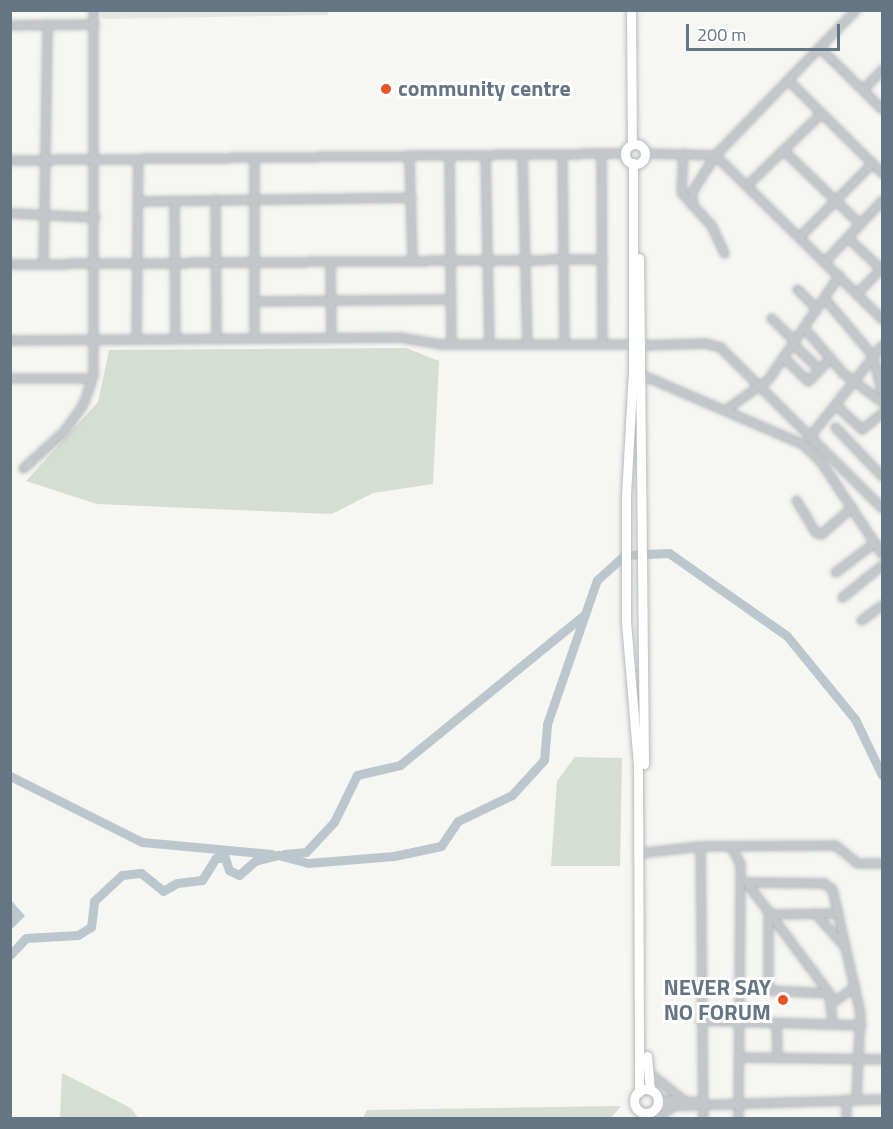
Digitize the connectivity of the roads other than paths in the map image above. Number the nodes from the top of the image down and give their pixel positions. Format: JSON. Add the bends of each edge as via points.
{"nodes":[{"id":1,"x":93,"y":10,"type":"edge"},
{"id":2,"x":631,"y":10,"type":"edge"},
{"id":3,"x":636,"y":10,"type":"edge"},
{"id":4,"x":855,"y":10,"type":"edge"},
{"id":5,"x":47,"y":24,"type":"junction"},
{"id":6,"x":93,"y":24,"type":"junction"},
{"id":7,"x":10,"y":25,"type":"edge"},
{"id":8,"x":819,"y":47,"type":"junction"},
{"id":9,"x":882,"y":69,"type":"edge"},
{"id":10,"x":788,"y":80,"type":"junction"},
{"id":11,"x":863,"y":89,"type":"junction"},
{"id":12,"x":882,"y":109,"type":"edge"},
{"id":13,"x":821,"y":113,"type":"junction"},
{"id":14,"x":635,"y":144,"type":"junction"},
{"id":15,"x":783,"y":150,"type":"junction"},
{"id":16,"x":626,"y":153,"type":"junction"},
{"id":17,"x":645,"y":153,"type":"junction"},
{"id":18,"x":683,"y":153,"type":"junction"},
{"id":19,"x":562,"y":154,"type":"junction"},
{"id":20,"x":601,"y":154,"type":"junction"},
{"id":21,"x":485,"y":155,"type":"junction"},
{"id":22,"x":522,"y":155,"type":"junction"},
{"id":23,"x":716,"y":155,"type":"junction"},
{"id":24,"x":449,"y":156,"type":"junction"},
{"id":25,"x":409,"y":157,"type":"junction"},
{"id":26,"x":45,"y":159,"type":"junction"},
{"id":27,"x":254,"y":159,"type":"junction"},
{"id":28,"x":10,"y":160,"type":"edge"},
{"id":29,"x":94,"y":160,"type":"junction"},
{"id":30,"x":138,"y":161,"type":"junction"},
{"id":31,"x":635,"y":163,"type":"junction"},
{"id":32,"x":872,"y":163,"type":"junction"},
{"id":33,"x":882,"y":173,"type":"edge"},
{"id":34,"x":747,"y":185,"type":"junction"},
{"id":35,"x":411,"y":197,"type":"junction"},
{"id":36,"x":253,"y":198,"type":"junction"},
{"id":37,"x":215,"y":199,"type":"junction"},
{"id":38,"x":836,"y":200,"type":"junction"},
{"id":39,"x":138,"y":201,"type":"junction"},
{"id":40,"x":174,"y":201,"type":"junction"},
{"id":41,"x":882,"y":201,"type":"edge"},
{"id":42,"x":692,"y":205,"type":"junction"},
{"id":43,"x":10,"y":213,"type":"edge"},
{"id":44,"x":44,"y":214,"type":"junction"},
{"id":45,"x":95,"y":217,"type":"junction"},
{"id":46,"x":860,"y":224,"type":"junction"},
{"id":47,"x":800,"y":236,"type":"junction"},
{"id":48,"x":847,"y":237,"type":"junction"},
{"id":49,"x":724,"y":253,"type":"dead end"},
{"id":50,"x":562,"y":259,"type":"junction"},
{"id":51,"x":602,"y":259,"type":"junction"},
{"id":52,"x":449,"y":260,"type":"junction"},
{"id":53,"x":487,"y":260,"type":"junction"},
{"id":54,"x":526,"y":260,"type":"junction"},
{"id":55,"x":412,"y":261,"type":"junction"},
{"id":56,"x":825,"y":261,"type":"junction"},
{"id":57,"x":215,"y":262,"type":"junction"},
{"id":58,"x":254,"y":262,"type":"junction"},
{"id":59,"x":330,"y":262,"type":"junction"},
{"id":60,"x":43,"y":263,"type":"junction"},
{"id":61,"x":10,"y":264,"type":"edge"},
{"id":62,"x":95,"y":264,"type":"junction"},
{"id":63,"x":137,"y":264,"type":"junction"},
{"id":64,"x":175,"y":264,"type":"junction"},
{"id":65,"x":882,"y":268,"type":"edge"},
{"id":66,"x":839,"y":275,"type":"junction"},
{"id":67,"x":797,"y":289,"type":"dead end"},
{"id":68,"x":857,"y":293,"type":"junction"},
{"id":69,"x":824,"y":298,"type":"junction"},
{"id":70,"x":448,"y":299,"type":"junction"},
{"id":71,"x":331,"y":300,"type":"junction"},
{"id":72,"x":254,"y":301,"type":"junction"},
{"id":73,"x":817,"y":309,"type":"junction"},
{"id":74,"x":771,"y":318,"type":"dead end"},
{"id":75,"x":882,"y":319,"type":"edge"},
{"id":76,"x":804,"y":328,"type":"junction"},
{"id":77,"x":331,"y":337,"type":"junction"},
{"id":78,"x":136,"y":338,"type":"junction"},
{"id":79,"x":175,"y":338,"type":"junction"},
{"id":80,"x":216,"y":338,"type":"junction"},
{"id":81,"x":254,"y":338,"type":"junction"},
{"id":82,"x":96,"y":339,"type":"junction"},
{"id":83,"x":10,"y":340,"type":"edge"},
{"id":84,"x":794,"y":343,"type":"junction"},
{"id":85,"x":451,"y":344,"type":"junction"},
{"id":86,"x":489,"y":344,"type":"junction"},
{"id":87,"x":527,"y":344,"type":"junction"},
{"id":88,"x":564,"y":344,"type":"junction"},
{"id":89,"x":602,"y":344,"type":"junction"},
{"id":90,"x":636,"y":344,"type":"junction"},
{"id":91,"x":882,"y":345,"type":"edge"},
{"id":92,"x":873,"y":356,"type":"junction"},
{"id":93,"x":784,"y":358,"type":"junction"},
{"id":94,"x":830,"y":358,"type":"junction"},
{"id":95,"x":819,"y":369,"type":"junction"},
{"id":96,"x":636,"y":372,"type":"junction"},
{"id":97,"x":10,"y":378,"type":"edge"},
{"id":98,"x":92,"y":378,"type":"junction"},
{"id":99,"x":855,"y":381,"type":"junction"},
{"id":100,"x":760,"y":386,"type":"junction"},
{"id":101,"x":882,"y":395,"type":"edge"},
{"id":102,"x":882,"y":402,"type":"edge"},
{"id":103,"x":837,"y":406,"type":"junction"},
{"id":104,"x":726,"y":409,"type":"junction"},
{"id":105,"x":882,"y":413,"type":"edge"},
{"id":106,"x":835,"y":426,"type":"dead end"},
{"id":107,"x":810,"y":436,"type":"junction"},
{"id":108,"x":803,"y":444,"type":"junction"},
{"id":109,"x":23,"y":468,"type":"dead end"},
{"id":110,"x":882,"y":476,"type":"edge"},
{"id":111,"x":796,"y":500,"type":"dead end"},
{"id":112,"x":852,"y":507,"type":"junction"},
{"id":113,"x":882,"y":508,"type":"edge"},
{"id":114,"x":875,"y":542,"type":"junction"},
{"id":115,"x":882,"y":554,"type":"edge"},
{"id":116,"x":882,"y":565,"type":"edge"},
{"id":117,"x":835,"y":572,"type":"dead end"},
{"id":118,"x":842,"y":597,"type":"dead end"},
{"id":119,"x":882,"y":605,"type":"edge"},
{"id":120,"x":861,"y":620,"type":"dead end"},
{"id":121,"x":700,"y":846,"type":"junction"},
{"id":122,"x":731,"y":847,"type":"junction"},
{"id":123,"x":646,"y":852,"type":"junction"},
{"id":124,"x":882,"y":863,"type":"edge"},
{"id":125,"x":743,"y":882,"type":"junction"},
{"id":126,"x":770,"y":911,"type":"junction"},
{"id":127,"x":815,"y":913,"type":"junction"},
{"id":128,"x":838,"y":913,"type":"junction"},
{"id":129,"x":846,"y":948,"type":"junction"},
{"id":130,"x":855,"y":986,"type":"junction"},
{"id":131,"x":829,"y":993,"type":"junction"},
{"id":132,"x":831,"y":1003,"type":"junction"},
{"id":133,"x":700,"y":1020,"type":"junction"},
{"id":134,"x":740,"y":1021,"type":"junction"},
{"id":135,"x":777,"y":1023,"type":"junction"},
{"id":136,"x":832,"y":1023,"type":"junction"},
{"id":137,"x":861,"y":1024,"type":"junction"},
{"id":138,"x":739,"y":1057,"type":"junction"},
{"id":139,"x":777,"y":1058,"type":"junction"},
{"id":140,"x":860,"y":1058,"type":"junction"},
{"id":141,"x":882,"y":1059,"type":"edge"},
{"id":142,"x":648,"y":1072,"type":"junction"},
{"id":143,"x":650,"y":1090,"type":"junction"},
{"id":144,"x":639,"y":1092,"type":"junction"},
{"id":145,"x":682,"y":1099,"type":"junction"},
{"id":146,"x":846,"y":1099,"type":"junction"},
{"id":147,"x":856,"y":1099,"type":"junction"},
{"id":148,"x":882,"y":1099,"type":"edge"},
{"id":149,"x":738,"y":1101,"type":"junction"},
{"id":150,"x":702,"y":1102,"type":"junction"},
{"id":151,"x":673,"y":1106,"type":"junction"},
{"id":152,"x":655,"y":1111,"type":"edge"},
{"id":153,"x":638,"y":1114,"type":"edge"},
{"id":154,"x":703,"y":1119,"type":"edge"},
{"id":155,"x":738,"y":1119,"type":"edge"},
{"id":156,"x":846,"y":1119,"type":"edge"}],
"edges":[{"from":1,"to":6,"type":"street"},
{"from":2,"to":14,"type":"main road"},
{"from":3,"to":14,"type":"main road"},
{"from":4,"to":8,"type":"street"},
{"from":5,"to":6,"type":"street"},
{"from":5,"to":7,"type":"street"},
{"from":5,"to":26,"type":"street"},
{"from":6,"to":29,"type":"street"},
{"from":8,"to":10,"type":"street"},
{"from":8,"to":11,"type":"street"},
{"from":9,"to":11,"type":"street"},
{"from":10,"to":13,"type":"street"},
{"from":10,"to":23,"type":"street"},
{"from":11,"to":12,"type":"street"},
{"from":13,"to":15,"type":"street"},
{"from":13,"to":32,"type":"street"},
{"from":14,"to":16,"type":"main road"},
{"from":14,"to":17,"type":"main road"},
{"from":15,"to":34,"type":"street"},
{"from":15,"to":38,"type":"street"},
{"from":16,"to":20,"type":"street"},
{"from":16,"to":31,"type":"main road"},
{"from":17,"to":18,"type":"street"},
{"from":17,"to":31,"type":"main road"},
{"from":18,"to":23,"type":"street"},
{"from":18,"to":42,"type":"street","via":[[680,189]]},
{"from":19,"to":20,"type":"street"},
{"from":19,"to":22,"type":"street"},
{"from":19,"to":50,"type":"street"},
{"from":20,"to":51,"type":"street"},
{"from":21,"to":22,"type":"street"},
{"from":21,"to":24,"type":"street"},
{"from":21,"to":53,"type":"street"},
{"from":22,"to":54,"type":"street"},
{"from":23,"to":34,"type":"street"},
{"from":23,"to":42,"type":"street","via":[[693,191]]},
{"from":24,"to":25,"type":"street"},
{"from":24,"to":52,"type":"street"},
{"from":25,"to":27,"type":"street"},
{"from":25,"to":35,"type":"street"},
{"from":26,"to":28,"type":"street"},
{"from":26,"to":29,"type":"street"},
{"from":26,"to":44,"type":"street"},
{"from":27,"to":30,"type":"street"},
{"from":27,"to":36,"type":"street"},
{"from":29,"to":30,"type":"street"},
{"from":29,"to":45,"type":"street"},
{"from":30,"to":39,"type":"street"},
{"from":31,"to":90,"type":"main road"},
{"from":32,"to":33,"type":"street"},
{"from":32,"to":38,"type":"street"},
{"from":34,"to":47,"type":"street"},
{"from":35,"to":36,"type":"street"},
{"from":35,"to":55,"type":"street"},
{"from":36,"to":37,"type":"street"},
{"from":36,"to":58,"type":"street"},
{"from":37,"to":40,"type":"street"},
{"from":37,"to":57,"type":"street"},
{"from":38,"to":46,"type":"street"},
{"from":38,"to":47,"type":"street"},
{"from":39,"to":40,"type":"street"},
{"from":39,"to":63,"type":"street"},
{"from":40,"to":64,"type":"street"},
{"from":41,"to":46,"type":"street"},
{"from":42,"to":49,"type":"street","via":[[711,225]]},
{"from":43,"to":44,"type":"street"},
{"from":44,"to":45,"type":"street"},
{"from":44,"to":60,"type":"street"},
{"from":45,"to":62,"type":"street"},
{"from":46,"to":48,"type":"street"},
{"from":47,"to":56,"type":"street"},
{"from":48,"to":56,"type":"street"},
{"from":48,"to":65,"type":"street"},
{"from":50,"to":51,"type":"street"},
{"from":50,"to":54,"type":"street"},
{"from":50,"to":88,"type":"street"},
{"from":51,"to":89,"type":"street"},
{"from":52,"to":53,"type":"street"},
{"from":52,"to":55,"type":"street"},
{"from":52,"to":70,"type":"street"},
{"from":53,"to":54,"type":"street"},
{"from":53,"to":86,"type":"street"},
{"from":54,"to":87,"type":"street"},
{"from":55,"to":59,"type":"street"},
{"from":56,"to":66,"type":"street"},
{"from":57,"to":58,"type":"street"},
{"from":57,"to":64,"type":"street"},
{"from":57,"to":80,"type":"street"},
{"from":58,"to":59,"type":"street"},
{"from":58,"to":72,"type":"street"},
{"from":59,"to":71,"type":"street"},
{"from":60,"to":61,"type":"street"},
{"from":60,"to":62,"type":"street"},
{"from":62,"to":63,"type":"street"},
{"from":62,"to":82,"type":"street"},
{"from":63,"to":64,"type":"street"},
{"from":63,"to":78,"type":"street"},
{"from":64,"to":79,"type":"street"},
{"from":65,"to":68,"type":"street"},
{"from":66,"to":68,"type":"street"},
{"from":66,"to":69,"type":"street"},
{"from":67,"to":73,"type":"street"},
{"from":68,"to":75,"type":"street"},
{"from":69,"to":73,"type":"street"},
{"from":69,"to":92,"type":"street"},
{"from":70,"to":71,"type":"street"},
{"from":70,"to":85,"type":"street"},
{"from":71,"to":72,"type":"street"},
{"from":71,"to":77,"type":"street"},
{"from":72,"to":81,"type":"street"},
{"from":73,"to":76,"type":"street"},
{"from":74,"to":84,"type":"street"},
{"from":76,"to":84,"type":"street"},
{"from":76,"to":94,"type":"street"},
{"from":77,"to":81,"type":"street"},
{"from":77,"to":85,"type":"street","via":[[399,337]]},
{"from":78,"to":79,"type":"street"},
{"from":78,"to":82,"type":"street"},
{"from":79,"to":80,"type":"street"},
{"from":80,"to":81,"type":"street"},
{"from":82,"to":83,"type":"street"},
{"from":82,"to":98,"type":"street"},
{"from":84,"to":93,"type":"street"},
{"from":84,"to":95,"type":"street"},
{"from":85,"to":86,"type":"street"},
{"from":86,"to":87,"type":"street"},
{"from":87,"to":88,"type":"street"},
{"from":88,"to":89,"type":"street"},
{"from":89,"to":90,"type":"street"},
{"from":90,"to":96,"type":"main road"},
{"from":90,"to":100,"type":"street","via":[[716,345]]},
{"from":91,"to":92,"type":"street"},
{"from":92,"to":99,"type":"street"},
{"from":92,"to":101,"type":"street"},
{"from":93,"to":95,"type":"street","via":[[808,381]]},
{"from":93,"to":100,"type":"street"},
{"from":94,"to":95,"type":"street"},
{"from":94,"to":99,"type":"street"},
{"from":96,"to":104,"type":"street"},
{"from":96,"to":123,"type":"main road"},
{"from":96,"to":144,"type":"main road","via":[[626,545],[626,622],[638,765]]},
{"from":97,"to":98,"type":"street"},
{"from":98,"to":109,"type":"street","via":[[83,404],[64,431]]},
{"from":99,"to":102,"type":"street"},
{"from":99,"to":103,"type":"street"},
{"from":100,"to":104,"type":"street"},
{"from":100,"to":107,"type":"street"},
{"from":103,"to":105,"type":"street","via":[[862,429]]},
{"from":103,"to":107,"type":"street"},
{"from":104,"to":108,"type":"street"},
{"from":106,"to":110,"type":"street"},
{"from":107,"to":108,"type":"street"},
{"from":107,"to":113,"type":"street"},
{"from":108,"to":112,"type":"street"},
{"from":111,"to":112,"type":"street","via":[[815,532],[821,534]]},
{"from":112,"to":114,"type":"street"},
{"from":114,"to":115,"type":"street"},
{"from":114,"to":117,"type":"street"},
{"from":116,"to":118,"type":"street"},
{"from":119,"to":120,"type":"street"},
{"from":121,"to":122,"type":"street"},
{"from":121,"to":123,"type":"street"},
{"from":121,"to":133,"type":"street"},
{"from":122,"to":124,"type":"street","via":[[836,845],[857,863]]},
{"from":122,"to":125,"type":"street","via":[[740,863]]},
{"from":123,"to":142,"type":"main road"},
{"from":125,"to":126,"type":"street"},
{"from":125,"to":128,"type":"street","via":[[828,884]]},
{"from":125,"to":134,"type":"street"},
{"from":126,"to":127,"type":"street"},
{"from":126,"to":131,"type":"street"},
{"from":126,"to":131,"type":"street","via":[[768,990]]},
{"from":127,"to":128,"type":"street"},
{"from":127,"to":129,"type":"street"},
{"from":128,"to":129,"type":"street"},
{"from":129,"to":130,"type":"street"},
{"from":130,"to":132,"type":"street"},
{"from":130,"to":137,"type":"street"},
{"from":131,"to":132,"type":"street"},
{"from":132,"to":136,"type":"street"},
{"from":133,"to":134,"type":"street"},
{"from":133,"to":150,"type":"street"},
{"from":134,"to":135,"type":"street"},
{"from":134,"to":138,"type":"street"},
{"from":135,"to":136,"type":"street"},
{"from":135,"to":139,"type":"street"},
{"from":136,"to":137,"type":"street"},
{"from":137,"to":140,"type":"street"},
{"from":138,"to":139,"type":"street"},
{"from":138,"to":149,"type":"street"},
{"from":139,"to":140,"type":"street"},
{"from":140,"to":141,"type":"street"},
{"from":140,"to":147,"type":"street"},
{"from":142,"to":143,"type":"main road"},
{"from":142,"to":145,"type":"street"},
{"from":143,"to":144,"type":"main road"},
{"from":143,"to":152,"type":"main road"},
{"from":144,"to":153,"type":"main road","via":[[634,1098]]},
{"from":145,"to":150,"type":"street"},
{"from":145,"to":152,"type":"street"},
{"from":146,"to":147,"type":"street"},
{"from":146,"to":149,"type":"street"},
{"from":146,"to":156,"type":"street"},
{"from":147,"to":148,"type":"street"},
{"from":149,"to":150,"type":"street"},
{"from":149,"to":155,"type":"street"},
{"from":150,"to":151,"type":"street"},
{"from":150,"to":154,"type":"street"},
{"from":151,"to":152,"type":"street"},
{"from":151,"to":152,"type":"street"},
{"from":152,"to":153,"type":"main road"}]}
